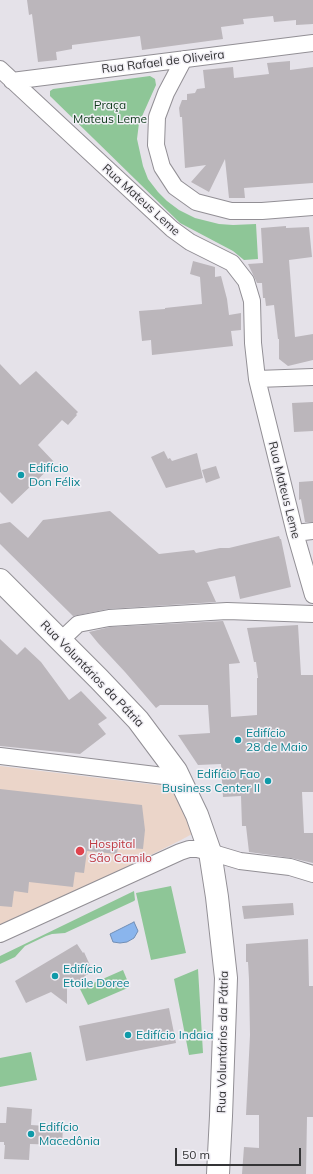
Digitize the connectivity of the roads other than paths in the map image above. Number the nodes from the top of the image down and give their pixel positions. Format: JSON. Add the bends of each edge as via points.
{"nodes":[{"id":1,"x":313,"y":43,"type":"edge"},
{"id":2,"x":184,"y":59,"type":"junction"},
{"id":3,"x":0,"y":69,"type":"edge"},
{"id":4,"x":12,"y":81,"type":"junction"},
{"id":5,"x":313,"y":207,"type":"edge"},
{"id":6,"x":313,"y":377,"type":"edge"},
{"id":7,"x":256,"y":379,"type":"junction"},
{"id":8,"x":313,"y":531,"type":"edge"},
{"id":9,"x":294,"y":533,"type":"junction"},
{"id":10,"x":0,"y":580,"type":"edge"},
{"id":11,"x":313,"y":595,"type":"edge"},
{"id":12,"x":313,"y":614,"type":"edge"},
{"id":13,"x":60,"y":641,"type":"junction"},
{"id":14,"x":0,"y":756,"type":"edge"},
{"id":15,"x":180,"y":778,"type":"junction"},
{"id":16,"x":210,"y":852,"type":"junction"},
{"id":17,"x":313,"y":874,"type":"edge"},
{"id":18,"x":0,"y":934,"type":"edge"},
{"id":19,"x":218,"y":1174,"type":"edge"}],
"edges":[{"from":1,"to":2,"type":"street","name":"Rua Rafael de Oliveira"},
{"from":2,"to":4,"type":"street","name":"Rua Rafael de Oliveira"},
{"from":2,"to":5,"type":"street","via":[[157,117],[156,146],[162,167],[175,187],[196,202],[231,211]]},
{"from":3,"to":4,"type":"street","name":"Rua Mateus Leme"},
{"from":4,"to":7,"type":"street","name":"Rua Mateus Leme","via":[[172,229],[190,242],[232,264],[246,281],[252,300]]},
{"from":6,"to":7,"type":"street"},
{"from":7,"to":9,"type":"street","name":"Rua Mateus Leme"},
{"from":8,"to":9,"type":"street"},
{"from":9,"to":11,"type":"street","name":"Rua Mateus Leme"},
{"from":10,"to":13,"type":"main road","name":"Rua Voluntários da Pátria"},
{"from":12,"to":13,"type":"street","via":[[227,611],[109,618],[78,624]]},
{"from":13,"to":15,"type":"main road","name":"Rua Voluntários da Pátria","via":[[138,720]]},
{"from":14,"to":15,"type":"street"},
{"from":15,"to":16,"type":"main road","name":"Rua Voluntários da Pátria","via":[[198,815]]},
{"from":16,"to":17,"type":"street","via":[[240,861],[290,867]]},
{"from":16,"to":18,"type":"street","via":[[198,849],[180,852]]},
{"from":16,"to":19,"type":"main road","name":"Rua Voluntários da Pátria","via":[[226,978]]}]}
